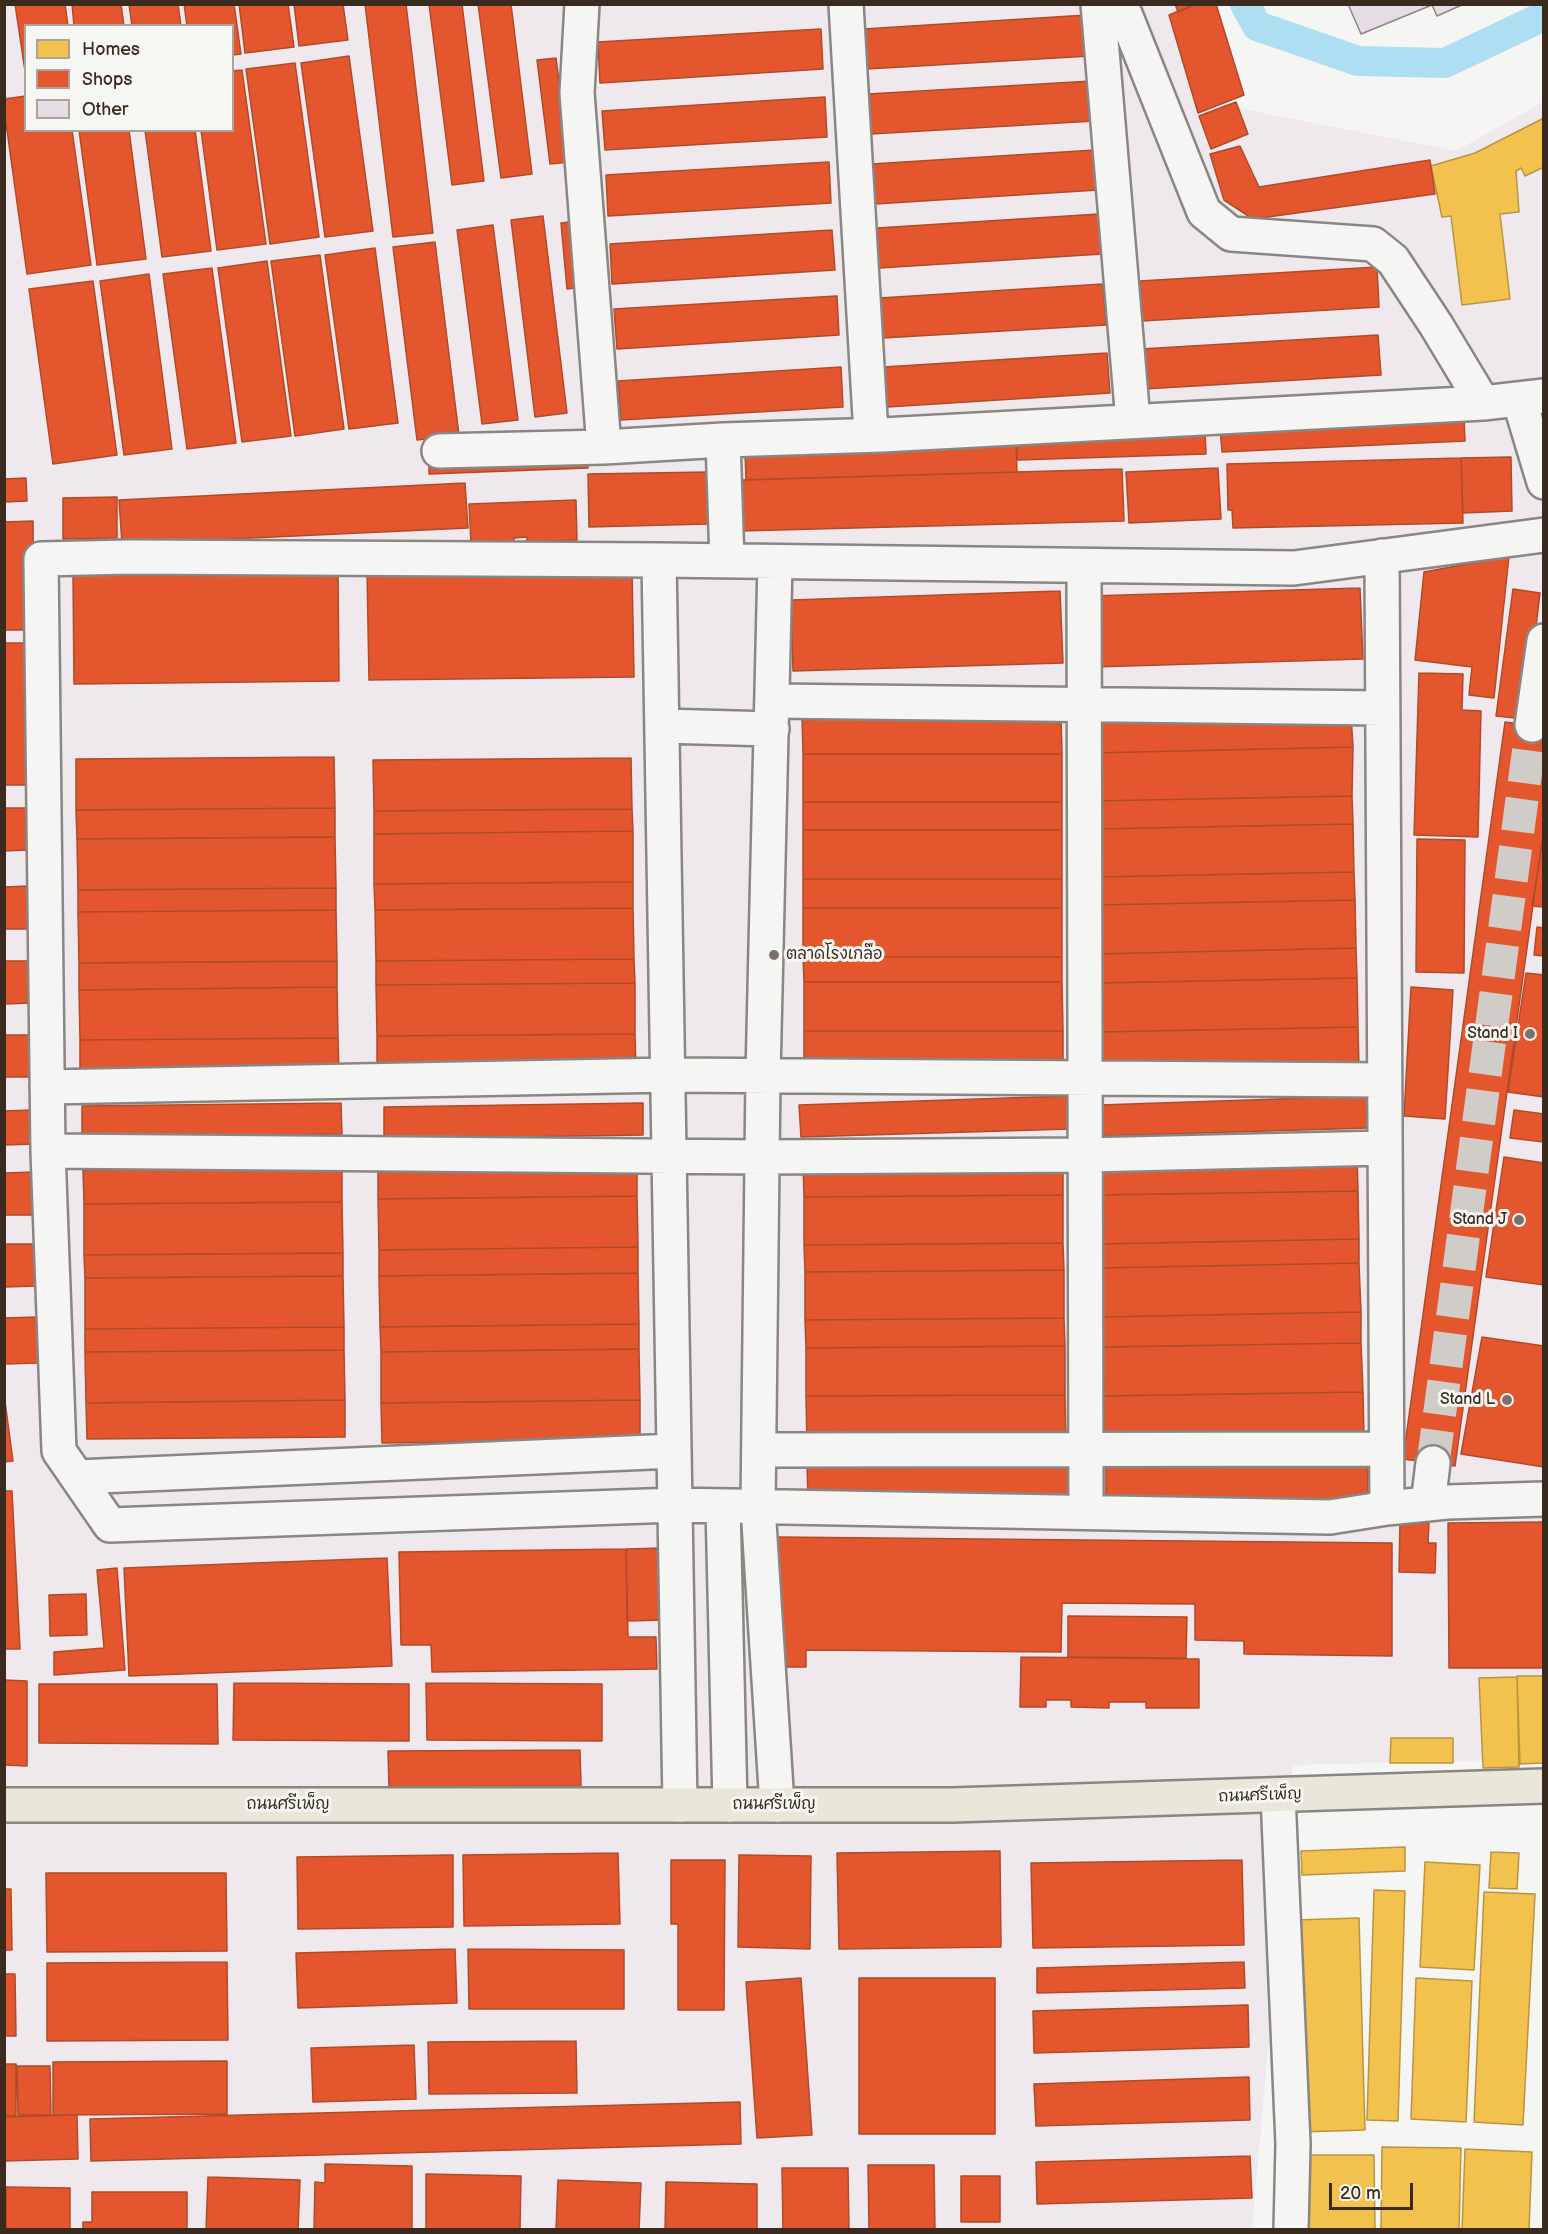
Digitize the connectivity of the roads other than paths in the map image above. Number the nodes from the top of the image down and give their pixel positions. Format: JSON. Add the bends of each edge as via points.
{"nodes":[{"id":1,"x":582,"y":4,"type":"edge"},
{"id":2,"x":846,"y":4,"type":"edge"},
{"id":3,"x":1098,"y":4,"type":"edge"},
{"id":4,"x":1110,"y":4,"type":"edge"},
{"id":5,"x":1531,"y":398,"type":"edge"},
{"id":6,"x":1483,"y":403,"type":"junction"},
{"id":7,"x":1132,"y":422,"type":"junction"},
{"id":8,"x":871,"y":435,"type":"junction"},
{"id":9,"x":723,"y":440,"type":"junction"},
{"id":10,"x":604,"y":447,"type":"junction"},
{"id":11,"x":439,"y":451,"type":"dead end"},
{"id":12,"x":1544,"y":482,"type":"edge"},
{"id":13,"x":1544,"y":535,"type":"edge"},
{"id":14,"x":1382,"y":556,"type":"junction"},
{"id":15,"x":659,"y":560,"type":"junction"},
{"id":16,"x":727,"y":561,"type":"junction"},
{"id":17,"x":775,"y":562,"type":"junction"},
{"id":18,"x":1084,"y":566,"type":"junction"},
{"id":19,"x":1544,"y":640,"type":"edge"},
{"id":20,"x":1084,"y":705,"type":"junction"},
{"id":21,"x":1382,"y":708,"type":"junction"},
{"id":22,"x":772,"y":715,"type":"junction"},
{"id":23,"x":1532,"y":725,"type":"tunnel mouth"},
{"id":24,"x":662,"y":726,"type":"junction"},
{"id":25,"x":669,"y":1075,"type":"junction"},
{"id":26,"x":763,"y":1075,"type":"junction"},
{"id":27,"x":1085,"y":1077,"type":"junction"},
{"id":28,"x":1384,"y":1080,"type":"junction"},
{"id":29,"x":47,"y":1087,"type":"junction"},
{"id":30,"x":1384,"y":1148,"type":"junction"},
{"id":31,"x":48,"y":1151,"type":"junction"},
{"id":32,"x":670,"y":1155,"type":"junction"},
{"id":33,"x":1086,"y":1155,"type":"junction"},
{"id":34,"x":763,"y":1157,"type":"junction"},
{"id":35,"x":1086,"y":1449,"type":"junction"},
{"id":36,"x":1385,"y":1449,"type":"junction"},
{"id":37,"x":674,"y":1450,"type":"junction"},
{"id":38,"x":759,"y":1450,"type":"junction"},
{"id":39,"x":1434,"y":1463,"type":"tunnel mouth"},
{"id":40,"x":76,"y":1477,"type":"junction"},
{"id":41,"x":1544,"y":1498,"type":"edge"},
{"id":42,"x":1428,"y":1504,"type":"junction"},
{"id":43,"x":675,"y":1505,"type":"junction"},
{"id":44,"x":723,"y":1506,"type":"junction"},
{"id":45,"x":758,"y":1507,"type":"junction"},
{"id":46,"x":1387,"y":1508,"type":"junction"},
{"id":47,"x":1086,"y":1512,"type":"junction"},
{"id":48,"x":1544,"y":1786,"type":"edge"},
{"id":49,"x":1278,"y":1795,"type":"junction"},
{"id":50,"x":4,"y":1805,"type":"edge"},
{"id":51,"x":680,"y":1805,"type":"junction"},
{"id":52,"x":730,"y":1805,"type":"junction"},
{"id":53,"x":777,"y":1805,"type":"junction"},
{"id":54,"x":1292,"y":2229,"type":"edge"}],
"edges":[{"from":1,"to":10,"type":"street","via":[[577,93]]},
{"from":2,"to":8,"type":"street"},
{"from":3,"to":7,"type":"street"},
{"from":4,"to":6,"type":"street","via":[[1125,14],[1204,212],[1231,234],[1373,244],[1393,260]]},
{"from":5,"to":6,"type":"street"},
{"from":5,"to":12,"type":"street"},
{"from":6,"to":7,"type":"street"},
{"from":7,"to":8,"type":"street"},
{"from":8,"to":9,"type":"street"},
{"from":9,"to":10,"type":"street"},
{"from":9,"to":16,"type":"street"},
{"from":10,"to":11,"type":"street"},
{"from":13,"to":14,"type":"street"},
{"from":14,"to":18,"type":"street","via":[[1294,568]]},
{"from":14,"to":21,"type":"street"},
{"from":15,"to":16,"type":"street"},
{"from":15,"to":24,"type":"street"},
{"from":15,"to":29,"type":"street","via":[[41,559]]},
{"from":16,"to":17,"type":"street"},
{"from":17,"to":18,"type":"street"},
{"from":17,"to":22,"type":"street"},
{"from":18,"to":20,"type":"street"},
{"from":19,"to":23,"type":"street"},
{"from":20,"to":21,"type":"street"},
{"from":20,"to":22,"type":"street"},
{"from":20,"to":27,"type":"street"},
{"from":21,"to":28,"type":"street"},
{"from":22,"to":24,"type":"street"},
{"from":22,"to":26,"type":"street"},
{"from":24,"to":25,"type":"street"},
{"from":25,"to":26,"type":"street"},
{"from":25,"to":29,"type":"street"},
{"from":25,"to":32,"type":"street"},
{"from":26,"to":27,"type":"street"},
{"from":26,"to":34,"type":"street"},
{"from":27,"to":28,"type":"street"},
{"from":27,"to":33,"type":"street"},
{"from":28,"to":30,"type":"street"},
{"from":29,"to":31,"type":"street"},
{"from":30,"to":33,"type":"street"},
{"from":30,"to":36,"type":"street"},
{"from":31,"to":32,"type":"street"},
{"from":31,"to":40,"type":"street","via":[[59,1451]]},
{"from":32,"to":34,"type":"street"},
{"from":32,"to":37,"type":"street"},
{"from":33,"to":34,"type":"street"},
{"from":33,"to":35,"type":"street"},
{"from":34,"to":38,"type":"street"},
{"from":35,"to":36,"type":"street"},
{"from":35,"to":38,"type":"street"},
{"from":35,"to":47,"type":"street"},
{"from":36,"to":46,"type":"street"},
{"from":37,"to":40,"type":"street"},
{"from":37,"to":43,"type":"street"},
{"from":38,"to":45,"type":"street"},
{"from":39,"to":42,"type":"street"},
{"from":40,"to":43,"type":"street","via":[[110,1525]]},
{"from":41,"to":42,"type":"street"},
{"from":42,"to":46,"type":"street"},
{"from":43,"to":44,"type":"street"},
{"from":43,"to":51,"type":"street"},
{"from":44,"to":45,"type":"street"},
{"from":44,"to":52,"type":"street"},
{"from":45,"to":47,"type":"street"},
{"from":45,"to":53,"type":"street"},
{"from":46,"to":47,"type":"street","via":[[1330,1517]]},
{"from":48,"to":49,"type":"main road","name":"ถนนศรีเพ็ญ"},
{"from":49,"to":53,"type":"main road","name":"ถนนศรีเพ็ญ","via":[[952,1805]]},
{"from":49,"to":54,"type":"street","via":[[1293,2144]]},
{"from":50,"to":51,"type":"main road","name":"ถนนศรีเพ็ญ"},
{"from":51,"to":52,"type":"main road","name":"ถนนศรีเพ็ญ"},
{"from":52,"to":53,"type":"main road","name":"ถนนศรีเพ็ญ"}]}
